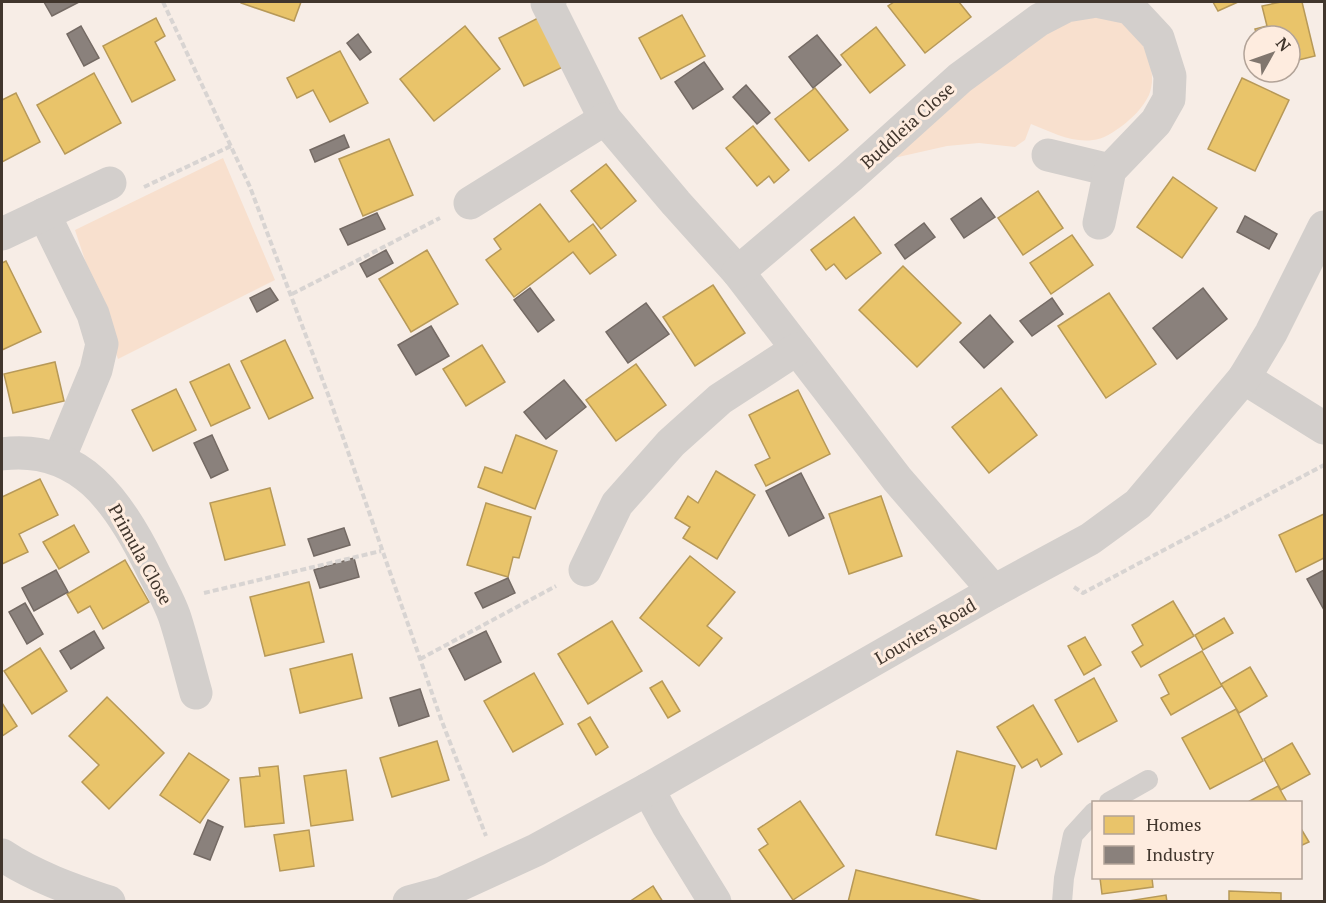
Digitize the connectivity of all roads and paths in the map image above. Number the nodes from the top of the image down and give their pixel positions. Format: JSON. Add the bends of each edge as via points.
{"nodes":[{"id":1,"x":163,"y":2,"type":"edge"},
{"id":2,"x":550,"y":2,"type":"edge"},
{"id":3,"x":1091,"y":2,"type":"edge"},
{"id":4,"x":1122,"y":4,"type":"edge"},
{"id":5,"x":605,"y":119,"type":"junction"},
{"id":6,"x":231,"y":146,"type":"junction"},
{"id":7,"x":1048,"y":154,"type":"dead end"},
{"id":8,"x":1110,"y":170,"type":"junction"},
{"id":9,"x":110,"y":183,"type":"joint"},
{"id":10,"x":470,"y":203,"type":"joint"},
{"id":11,"x":44,"y":214,"type":"junction"},
{"id":12,"x":1099,"y":223,"type":"dead end"},
{"id":13,"x":1324,"y":227,"type":"edge"},
{"id":14,"x":2,"y":234,"type":"edge"},
{"id":15,"x":738,"y":272,"type":"junction"},
{"id":16,"x":291,"y":294,"type":"junction"},
{"id":17,"x":797,"y":349,"type":"junction"},
{"id":18,"x":1244,"y":378,"type":"junction"},
{"id":19,"x":1324,"y":428,"type":"edge"},
{"id":20,"x":2,"y":454,"type":"edge"},
{"id":21,"x":59,"y":459,"type":"junction"},
{"id":22,"x":1324,"y":465,"type":"edge"},
{"id":23,"x":381,"y":550,"type":"junction"},
{"id":24,"x":1040,"y":566,"type":"junction"},
{"id":25,"x":585,"y":570,"type":"joint"},
{"id":26,"x":994,"y":591,"type":"junction"},
{"id":27,"x":168,"y":601,"type":"junction"},
{"id":28,"x":420,"y":659,"type":"junction"},
{"id":29,"x":196,"y":693,"type":"dead end"},
{"id":30,"x":1148,"y":780,"type":"dead end"},
{"id":31,"x":648,"y":789,"type":"junction"},
{"id":32,"x":1111,"y":801,"type":"edge"},
{"id":33,"x":1092,"y":814,"type":"edge"},
{"id":34,"x":2,"y":855,"type":"edge"},
{"id":35,"x":498,"y":867,"type":"junction"},
{"id":36,"x":91,"y":899,"type":"edge"},
{"id":37,"x":409,"y":902,"type":"edge"},
{"id":38,"x":715,"y":902,"type":"edge"},
{"id":39,"x":1062,"y":902,"type":"edge"}],
"edges":[{"from":1,"to":6,"type":"path"},
{"from":2,"to":5,"type":"street","via":[[547,3]]},
{"from":3,"to":15,"type":"street","name":"Buddleia Close","via":[[1066,6],[1039,20],[960,78]]},
{"from":4,"to":8,"type":"street","via":[[1158,38],[1170,76],[1169,99],[1156,122]]},
{"from":5,"to":10,"type":"street"},
{"from":5,"to":15,"type":"street"},
{"from":6,"to":9,"type":"path","via":[[119,199]]},
{"from":6,"to":16,"type":"path"},
{"from":7,"to":8,"type":"street"},
{"from":8,"to":12,"type":"street"},
{"from":9,"to":11,"type":"street"},
{"from":10,"to":16,"type":"path"},
{"from":11,"to":14,"type":"street"},
{"from":11,"to":21,"type":"street","via":[[93,314],[102,344],[96,370]]},
{"from":13,"to":18,"type":"street","name":"Louviers Road"},
{"from":15,"to":17,"type":"street"},
{"from":16,"to":23,"type":"path"},
{"from":17,"to":25,"type":"street","via":[[720,399],[671,443],[617,504]]},
{"from":17,"to":26,"type":"street","via":[[897,479]]},
{"from":18,"to":19,"type":"street"},
{"from":18,"to":24,"type":"street","name":"Louviers Road","via":[[1138,504],[1089,539]]},
{"from":20,"to":21,"type":"street","name":"Primula Close","via":[[19,452]]},
{"from":21,"to":27,"type":"street","name":"Primula Close","via":[[94,480],[118,507]]},
{"from":22,"to":24,"type":"path","via":[[1083,593]]},
{"from":23,"to":27,"type":"path"},
{"from":23,"to":28,"type":"path"},
{"from":24,"to":26,"type":"street","name":"Louviers Road"},
{"from":25,"to":28,"type":"path"},
{"from":26,"to":31,"type":"street","name":"Louviers Road"},
{"from":27,"to":29,"type":"street","name":"Primula Close"},
{"from":28,"to":35,"type":"path"},
{"from":30,"to":32,"type":"lane"},
{"from":31,"to":35,"type":"street","name":"Louviers Road"},
{"from":31,"to":38,"type":"street"},
{"from":33,"to":39,"type":"lane","via":[[1073,835]]},
{"from":34,"to":36,"type":"street"},
{"from":35,"to":37,"type":"street","name":"Louviers Road","via":[[442,893]]}]}
